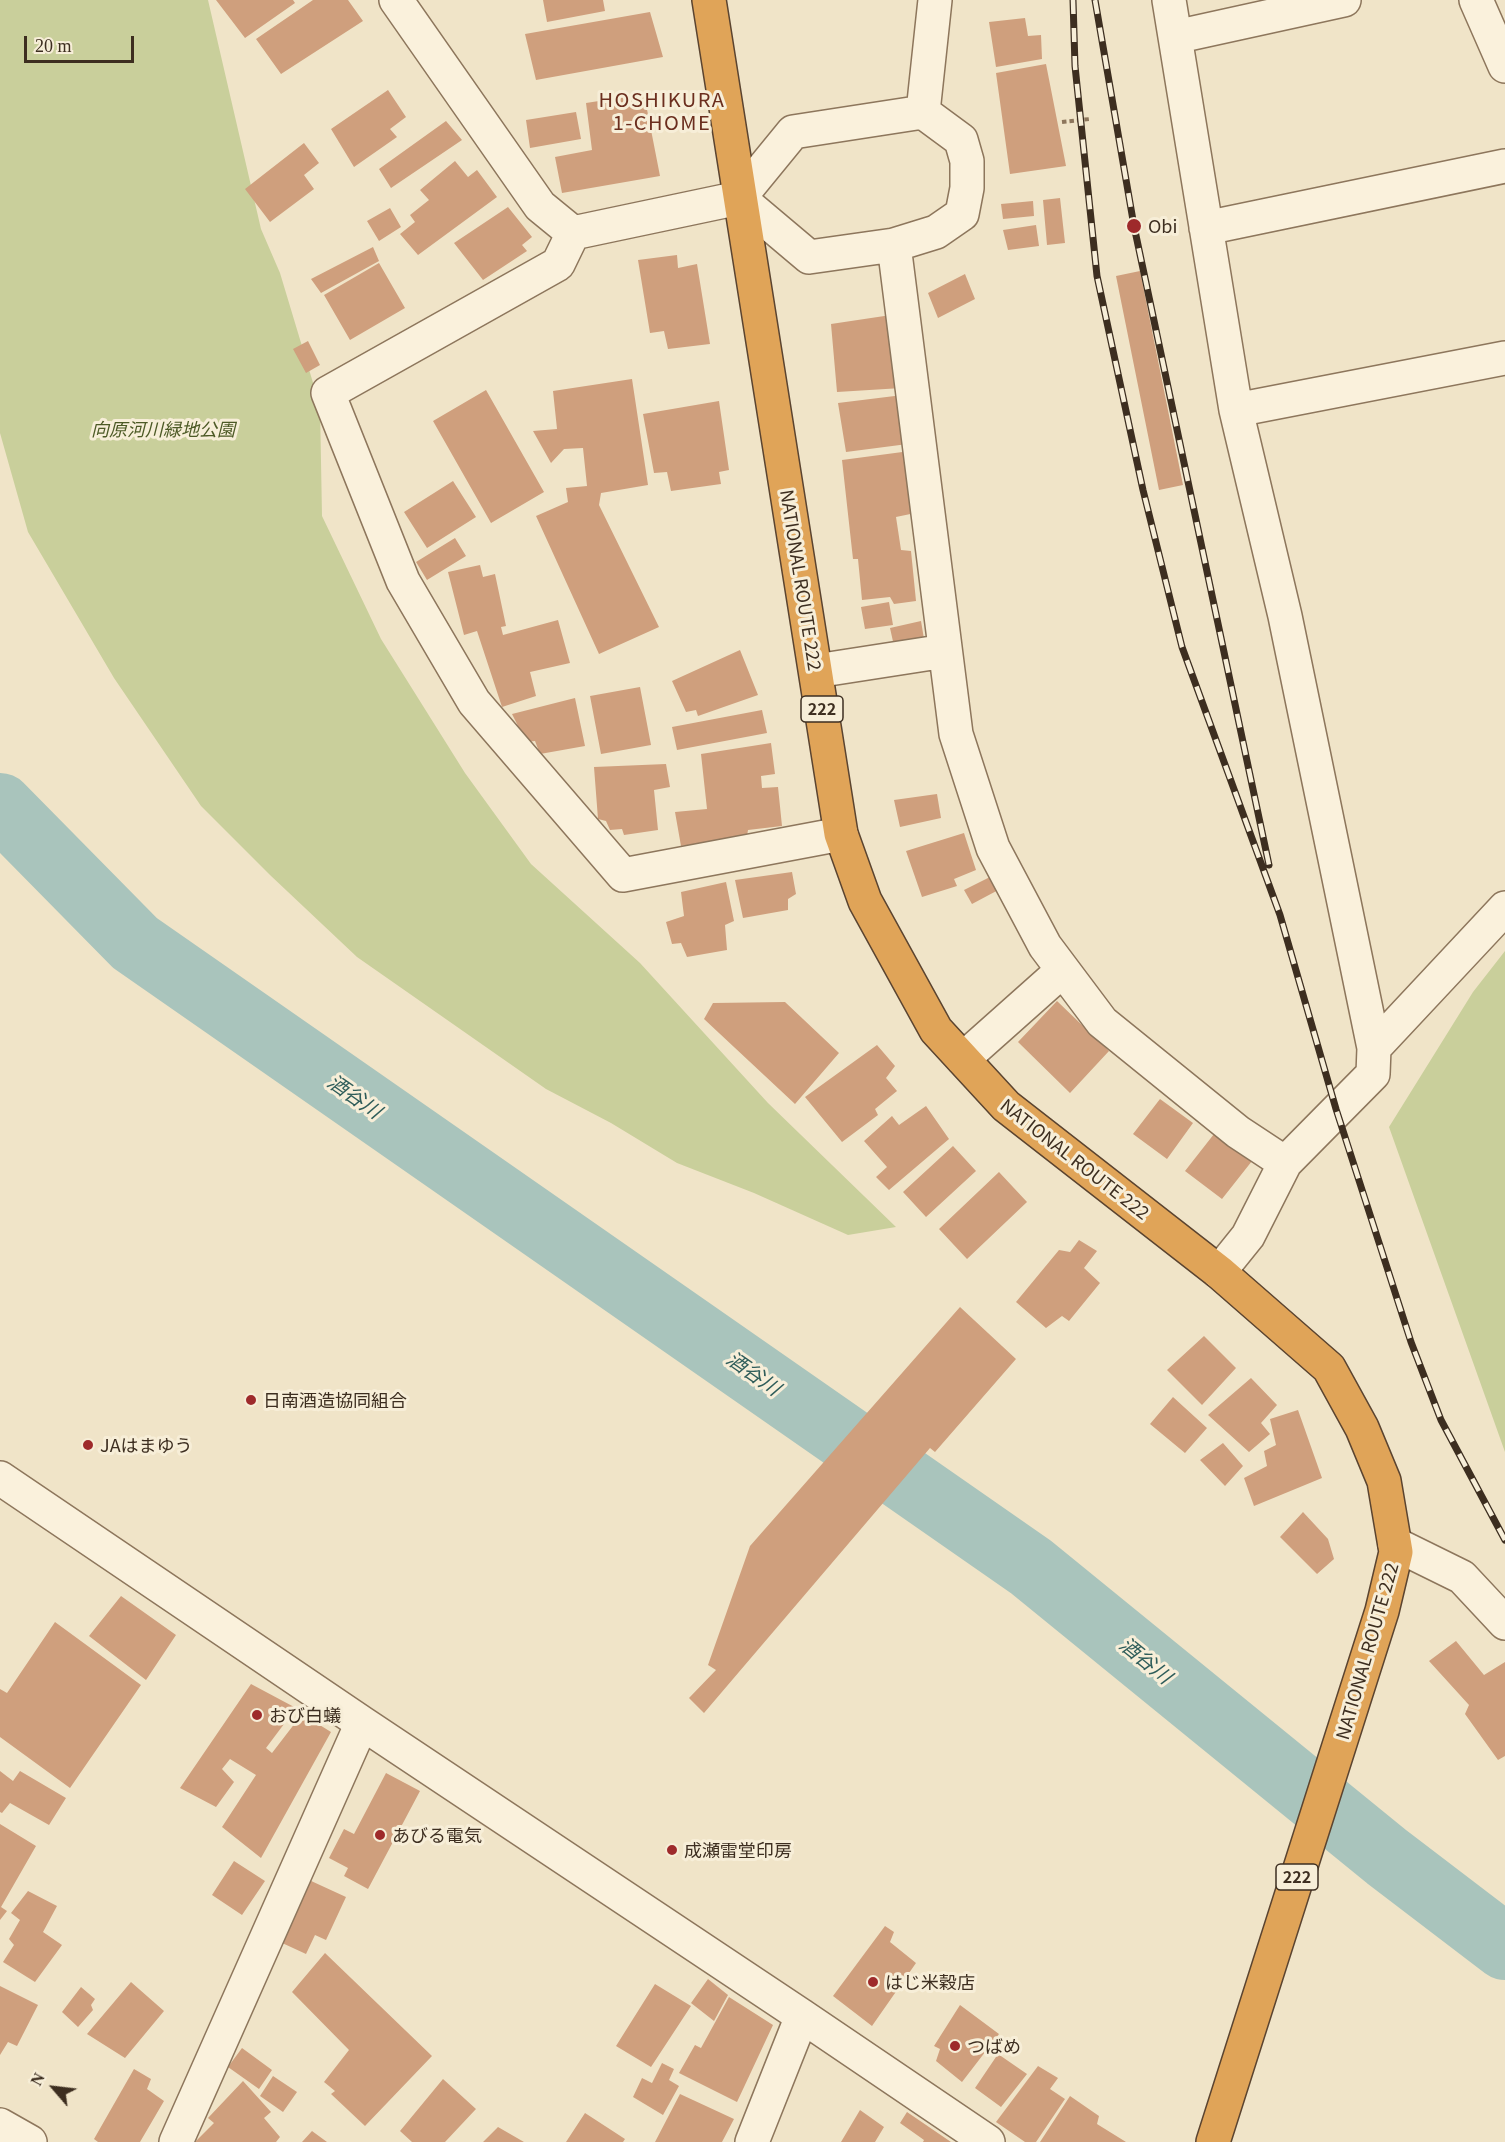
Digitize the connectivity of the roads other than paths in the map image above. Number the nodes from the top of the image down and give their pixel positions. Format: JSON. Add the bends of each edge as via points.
{"nodes":[{"id":1,"x":396,"y":0,"type":"edge"},
{"id":2,"x":709,"y":0,"type":"edge"},
{"id":3,"x":934,"y":0,"type":"edge"},
{"id":4,"x":1169,"y":0,"type":"edge"},
{"id":5,"x":1344,"y":0,"type":"edge"},
{"id":6,"x":1476,"y":0,"type":"edge"},
{"id":7,"x":1175,"y":37,"type":"junction"},
{"id":8,"x":1505,"y":66,"type":"edge"},
{"id":9,"x":923,"y":112,"type":"junction"},
{"id":10,"x":1505,"y":165,"type":"edge"},
{"id":11,"x":739,"y":198,"type":"junction"},
{"id":12,"x":1206,"y":228,"type":"junction"},
{"id":13,"x":573,"y":233,"type":"junction"},
{"id":14,"x":894,"y":245,"type":"junction"},
{"id":15,"x":1505,"y":358,"type":"edge"},
{"id":16,"x":1236,"y":410,"type":"junction"},
{"id":17,"x":945,"y":651,"type":"junction"},
{"id":18,"x":816,"y":671,"type":"junction"},
{"id":19,"x":842,"y":834,"type":"junction"},
{"id":20,"x":1505,"y":908,"type":"edge"},
{"id":21,"x":1063,"y":970,"type":"junction"},
{"id":22,"x":1374,"y":1048,"type":"junction"},
{"id":23,"x":963,"y":1059,"type":"junction"},
{"id":24,"x":1285,"y":1163,"type":"junction"},
{"id":25,"x":1219,"y":1272,"type":"junction"},
{"id":26,"x":0,"y":1478,"type":"edge"},
{"id":27,"x":1395,"y":1544,"type":"junction"},
{"id":28,"x":1505,"y":1623,"type":"edge"},
{"id":29,"x":362,"y":1723,"type":"junction"},
{"id":30,"x":802,"y":2016,"type":"junction"},
{"id":31,"x":0,"y":2125,"type":"edge"},
{"id":32,"x":30,"y":2142,"type":"edge"},
{"id":33,"x":176,"y":2142,"type":"edge"},
{"id":34,"x":752,"y":2142,"type":"edge"},
{"id":35,"x":988,"y":2142,"type":"edge"},
{"id":36,"x":1213,"y":2142,"type":"edge"}],
"edges":[{"from":1,"to":13,"type":"street","via":[[540,206]]},
{"from":2,"to":11,"type":"highway","name":"NATIONAL ROUTE 222","number":"222"},
{"from":3,"to":9,"type":"street"},
{"from":4,"to":7,"type":"street"},
{"from":5,"to":7,"type":"street"},
{"from":6,"to":8,"type":"street"},
{"from":7,"to":12,"type":"street"},
{"from":9,"to":11,"type":"street","via":[[793,132]]},
{"from":9,"to":14,"type":"street","via":[[961,140],[967,161],[962,214],[936,232]]},
{"from":10,"to":12,"type":"street"},
{"from":11,"to":13,"type":"street"},
{"from":11,"to":14,"type":"street","via":[[809,257]]},
{"from":11,"to":18,"type":"highway","name":"NATIONAL ROUTE 222","number":"222"},
{"from":12,"to":16,"type":"street"},
{"from":13,"to":19,"type":"street","via":[[558,264],[328,393],[403,581],[474,702],[623,875]]},
{"from":14,"to":17,"type":"street"},
{"from":15,"to":16,"type":"street"},
{"from":16,"to":22,"type":"street","via":[[1285,616]]},
{"from":17,"to":18,"type":"street"},
{"from":17,"to":21,"type":"street","via":[[956,734],[993,848],[1045,946]]},
{"from":18,"to":19,"type":"highway","name":"NATIONAL ROUTE 222","number":"222"},
{"from":19,"to":23,"type":"highway","name":"NATIONAL ROUTE 222","number":"222","via":[[865,901],[936,1030]]},
{"from":20,"to":22,"type":"street"},
{"from":21,"to":23,"type":"street"},
{"from":21,"to":24,"type":"street","via":[[1102,1022],[1238,1132]]},
{"from":22,"to":24,"type":"street","via":[[1373,1074]]},
{"from":23,"to":25,"type":"highway","name":"NATIONAL ROUTE 222","number":"222","via":[[1006,1106]]},
{"from":24,"to":25,"type":"street","via":[[1248,1236]]},
{"from":25,"to":27,"type":"highway","name":"NATIONAL ROUTE 222","number":"222","via":[[1329,1368],[1362,1428],[1384,1481]]},
{"from":26,"to":29,"type":"street"},
{"from":27,"to":28,"type":"street","via":[[1462,1577]]},
{"from":27,"to":36,"type":"highway","name":"NATIONAL ROUTE 222","number":"222","via":[[1382,1611]]},
{"from":29,"to":30,"type":"street"},
{"from":29,"to":33,"type":"street"},
{"from":30,"to":34,"type":"street"},
{"from":30,"to":35,"type":"street"},
{"from":31,"to":32,"type":"street"}]}
